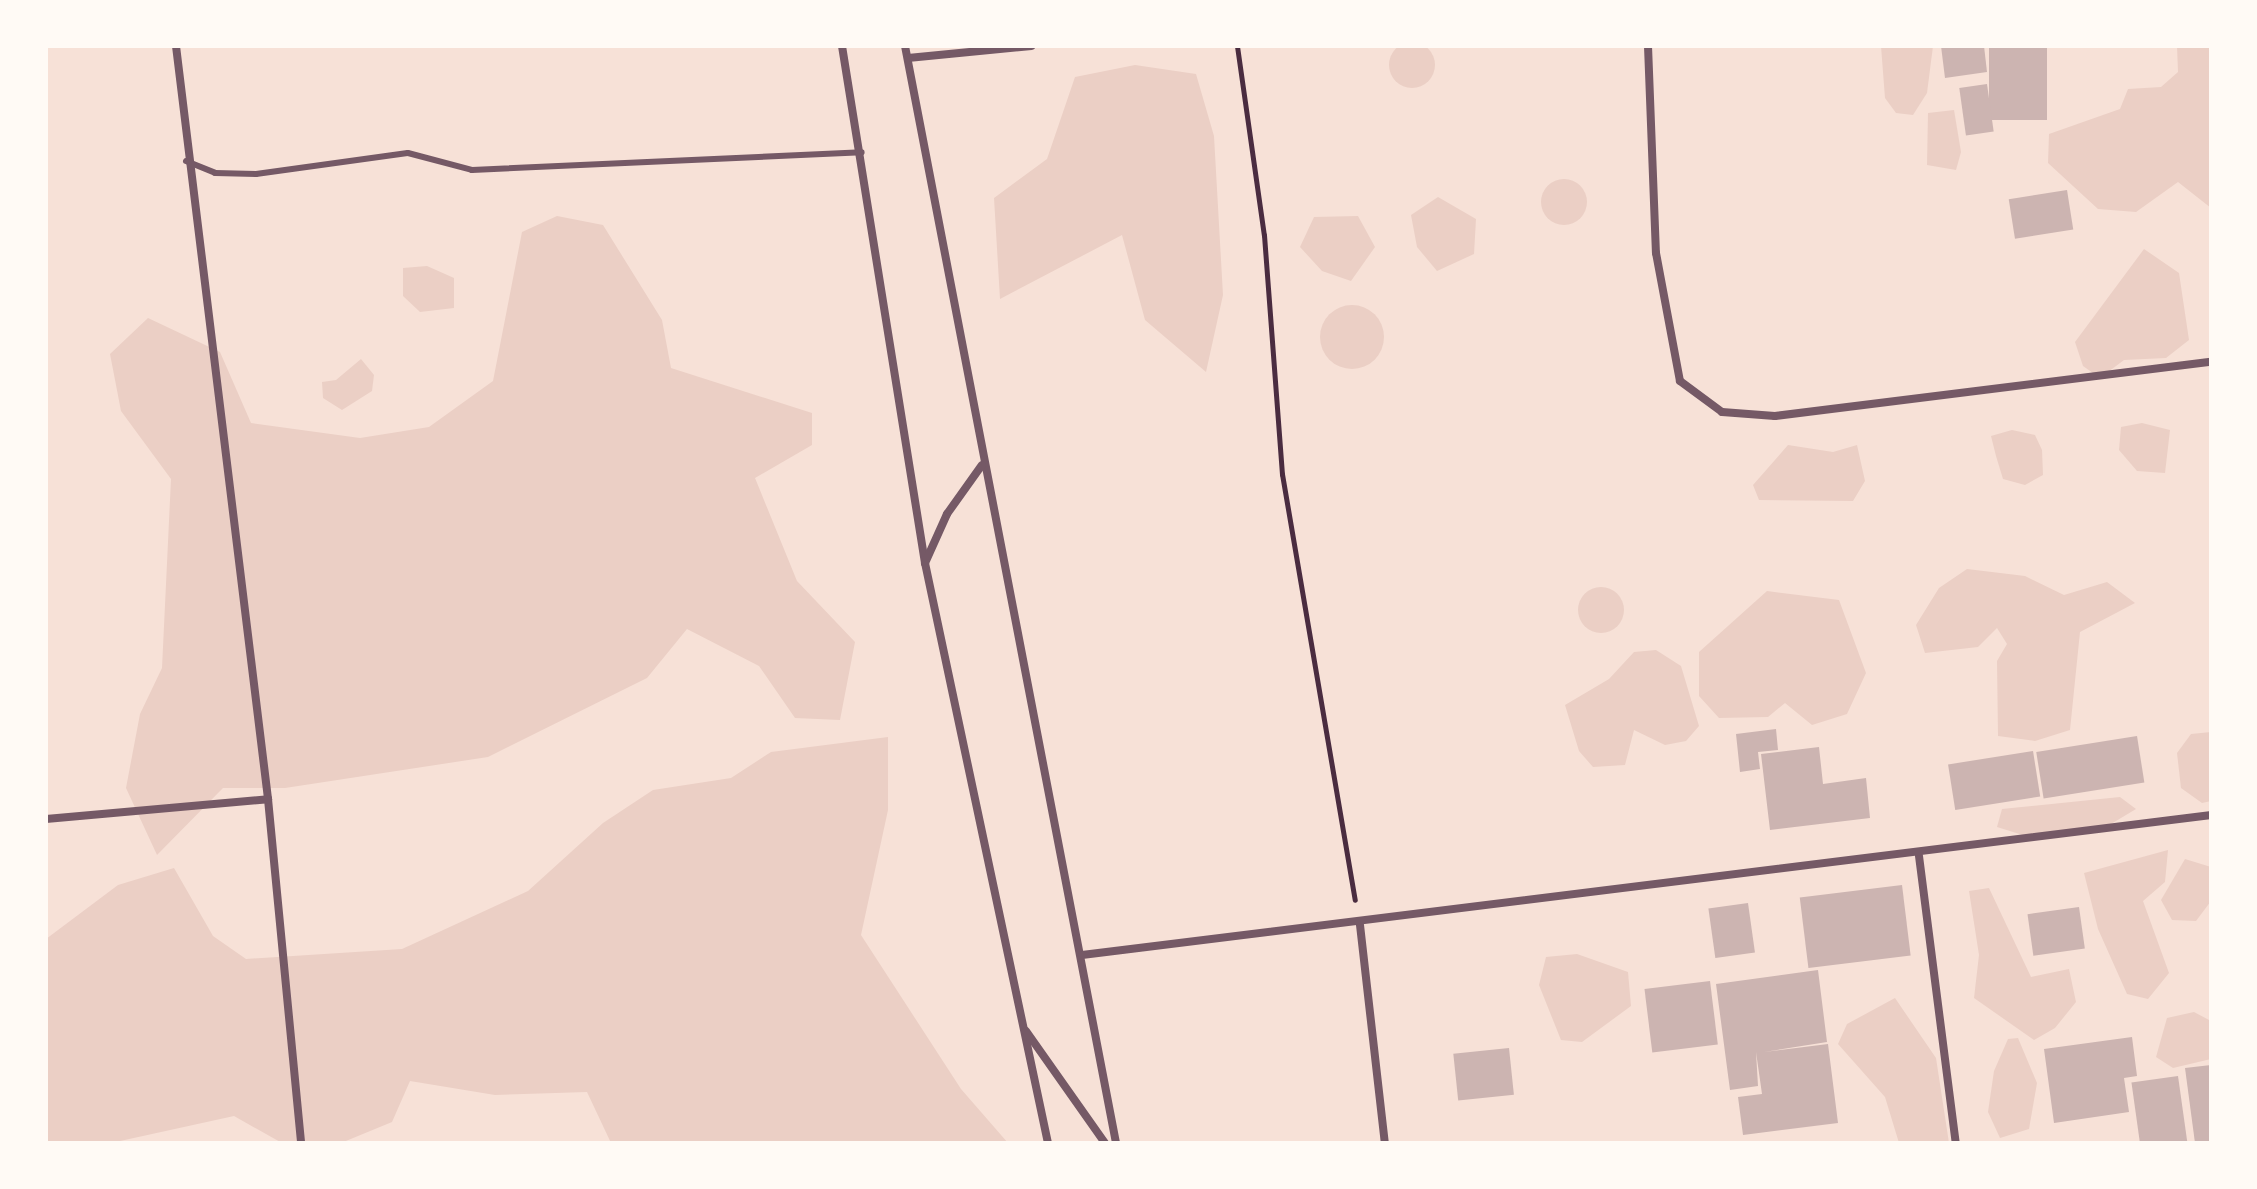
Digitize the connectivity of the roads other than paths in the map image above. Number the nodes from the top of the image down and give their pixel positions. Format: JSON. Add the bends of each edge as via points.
{"nodes":[{"id":1,"x":176,"y":46,"type":"edge"},
{"id":2,"x":842,"y":46,"type":"edge"},
{"id":3,"x":905,"y":46,"type":"edge"},
{"id":4,"x":1031,"y":46,"type":"edge"},
{"id":5,"x":1648,"y":46,"type":"edge"},
{"id":6,"x":908,"y":58,"type":"junction"},
{"id":7,"x":862,"y":152,"type":"junction"},
{"id":8,"x":186,"y":161,"type":"junction"},
{"id":9,"x":2211,"y":362,"type":"edge"},
{"id":10,"x":982,"y":465,"type":"junction"},
{"id":11,"x":925,"y":563,"type":"junction"},
{"id":12,"x":268,"y":799,"type":"junction"},
{"id":13,"x":2211,"y":815,"type":"edge"},
{"id":14,"x":46,"y":819,"type":"edge"},
{"id":15,"x":1919,"y":856,"type":"junction"},
{"id":16,"x":1360,"y":925,"type":"junction"},
{"id":17,"x":1082,"y":955,"type":"junction"},
{"id":18,"x":1026,"y":1030,"type":"junction"},
{"id":19,"x":301,"y":1143,"type":"edge"},
{"id":20,"x":1048,"y":1143,"type":"edge"},
{"id":21,"x":1105,"y":1143,"type":"edge"},
{"id":22,"x":1116,"y":1143,"type":"edge"},
{"id":23,"x":1385,"y":1143,"type":"edge"},
{"id":24,"x":1956,"y":1143,"type":"edge"}],
"edges":[{"from":1,"to":8,"type":"street"},
{"from":2,"to":7,"type":"street"},
{"from":3,"to":6,"type":"street"},
{"from":4,"to":6,"type":"street"},
{"from":5,"to":9,"type":"street","via":[[1656,253],[1680,381],[1722,412],[1775,416]]},
{"from":6,"to":10,"type":"street"},
{"from":7,"to":8,"type":"lane","via":[[472,170],[408,153],[256,174],[215,173]]},
{"from":7,"to":11,"type":"street"},
{"from":8,"to":12,"type":"street"},
{"from":10,"to":11,"type":"street","via":[[947,514]]},
{"from":10,"to":17,"type":"street"},
{"from":11,"to":18,"type":"street"},
{"from":12,"to":14,"type":"street"},
{"from":12,"to":19,"type":"street"},
{"from":13,"to":15,"type":"street"},
{"from":15,"to":16,"type":"street"},
{"from":15,"to":24,"type":"street"},
{"from":16,"to":17,"type":"street"},
{"from":16,"to":23,"type":"street"},
{"from":17,"to":22,"type":"street"},
{"from":18,"to":20,"type":"street"},
{"from":18,"to":21,"type":"street"}]}
